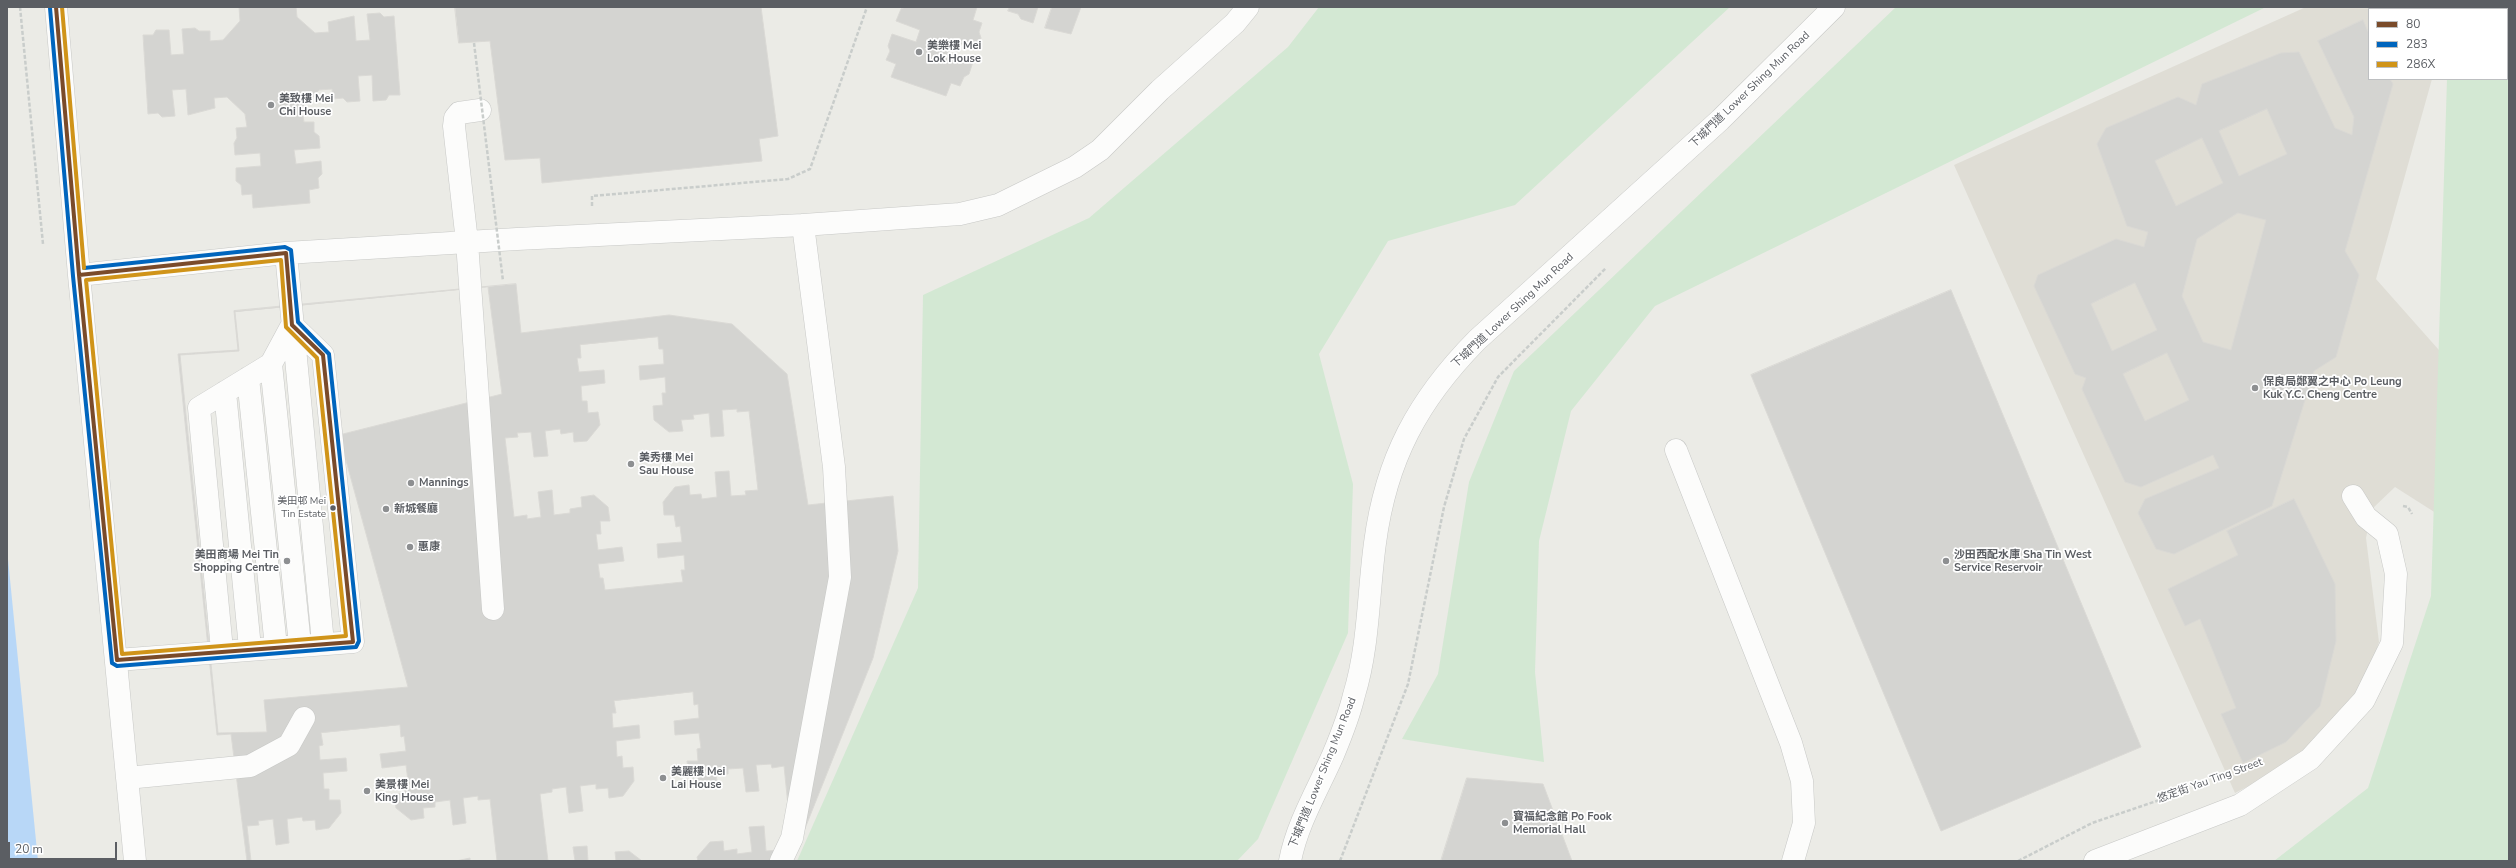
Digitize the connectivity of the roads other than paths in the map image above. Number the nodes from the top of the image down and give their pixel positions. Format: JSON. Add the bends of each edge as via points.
{"nodes":[{"id":1,"x":56,"y":7,"type":"edge"},
{"id":2,"x":1248,"y":7,"type":"edge"},
{"id":3,"x":1834,"y":7,"type":"edge"},
{"id":4,"x":480,"y":110,"type":"dead end"},
{"id":5,"x":803,"y":225,"type":"junction"},
{"id":6,"x":467,"y":242,"type":"junction"},
{"id":7,"x":286,"y":253,"type":"junction"},
{"id":8,"x":79,"y":275,"type":"junction"},
{"id":9,"x":292,"y":325,"type":"junction"},
{"id":10,"x":271,"y":364,"type":"junction"},
{"id":11,"x":248,"y":378,"type":"junction"},
{"id":12,"x":225,"y":392,"type":"junction"},
{"id":13,"x":1676,"y":450,"type":"dead end"},
{"id":14,"x":2353,"y":496,"type":"dead end"},
{"id":15,"x":493,"y":609,"type":"dead end"},
{"id":16,"x":323,"y":643,"type":"junction"},
{"id":17,"x":300,"y":645,"type":"junction"},
{"id":18,"x":276,"y":647,"type":"junction"},
{"id":19,"x":250,"y":648,"type":"junction"},
{"id":20,"x":222,"y":650,"type":"junction"},
{"id":21,"x":117,"y":660,"type":"junction"},
{"id":22,"x":304,"y":718,"type":"dead end"},
{"id":23,"x":128,"y":778,"type":"junction"},
{"id":24,"x":135,"y":861,"type":"edge"},
{"id":25,"x":781,"y":861,"type":"edge"},
{"id":26,"x":1290,"y":861,"type":"edge"},
{"id":27,"x":1793,"y":861,"type":"edge"},
{"id":28,"x":2095,"y":861,"type":"edge"}],
"edges":[{"from":1,"to":8,"type":"street"},
{"from":2,"to":5,"type":"street","via":[[1235,23],[1160,90],[1100,150],[1044,183],[998,205],[960,214]]},
{"from":3,"to":26,"type":"street","name":"下城門道 Lower Shing Mun Road","via":[[1720,120],[1477,340],[1454,364],[1417,415],[1390,472],[1381,507],[1367,632],[1355,695],[1333,755],[1305,817]]},
{"from":4,"to":6,"type":"street","via":[[459,112],[454,126]]},
{"from":5,"to":6,"type":"street"},
{"from":5,"to":25,"type":"street","via":[[834,468],[840,577],[792,838]]},
{"from":6,"to":7,"type":"street"},
{"from":6,"to":15,"type":"street"},
{"from":7,"to":8,"type":"street"},
{"from":7,"to":9,"type":"street"},
{"from":8,"to":21,"type":"street"},
{"from":9,"to":10,"type":"street"},
{"from":9,"to":16,"type":"street"},
{"from":9,"to":16,"type":"street","via":[[323,355],[353,642]]},
{"from":10,"to":11,"type":"street"},
{"from":10,"to":17,"type":"street"},
{"from":11,"to":12,"type":"street"},
{"from":11,"to":18,"type":"street"},
{"from":12,"to":19,"type":"street"},
{"from":12,"to":20,"type":"street","via":[[199,408]]},
{"from":13,"to":27,"type":"street","via":[[1791,743],[1802,781],[1804,823]]},
{"from":14,"to":28,"type":"street","via":[[2366,517],[2387,534],[2396,574],[2392,643],[2364,700],[2310,759],[2240,805]]},
{"from":16,"to":17,"type":"street"},
{"from":17,"to":18,"type":"street"},
{"from":18,"to":19,"type":"street"},
{"from":19,"to":20,"type":"street"},
{"from":20,"to":21,"type":"street"},
{"from":21,"to":23,"type":"street"},
{"from":22,"to":23,"type":"street","via":[[289,745],[250,766]]},
{"from":23,"to":24,"type":"street"}]}
